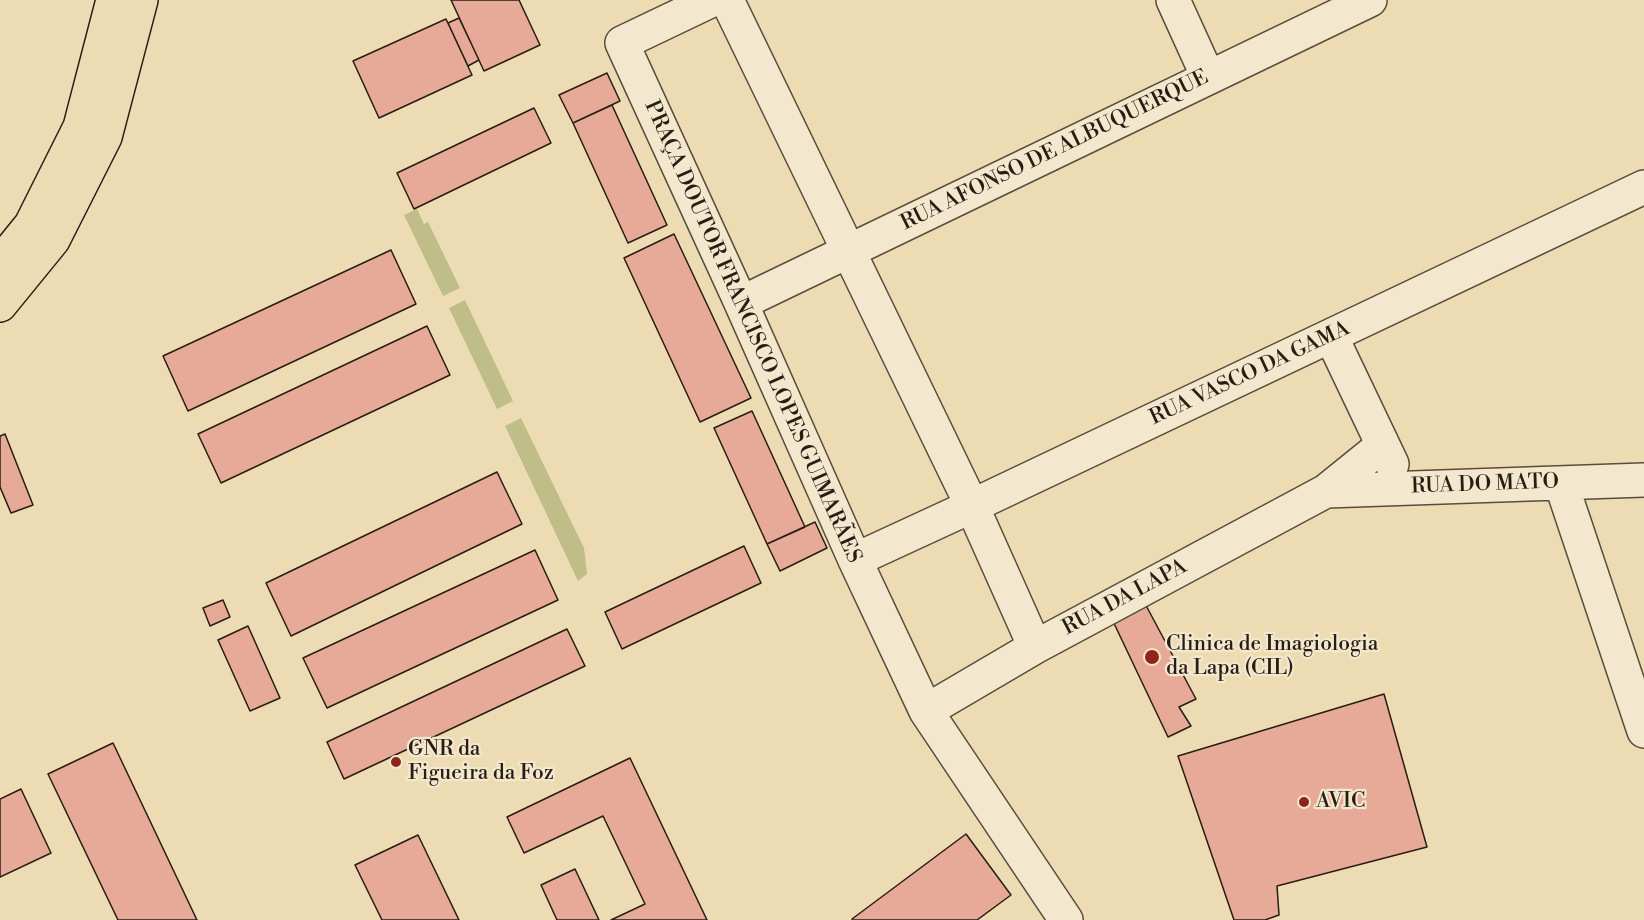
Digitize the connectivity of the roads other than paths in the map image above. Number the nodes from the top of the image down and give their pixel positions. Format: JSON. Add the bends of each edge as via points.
{"nodes":[{"id":1,"x":114,"y":0,"type":"edge"},
{"id":2,"x":141,"y":0,"type":"edge"},
{"id":3,"x":712,"y":0,"type":"edge"},
{"id":4,"x":727,"y":0,"type":"edge"},
{"id":5,"x":1173,"y":0,"type":"edge"},
{"id":6,"x":1370,"y":0,"type":"edge"},
{"id":7,"x":1208,"y":77,"type":"junction"},
{"id":8,"x":1644,"y":187,"type":"edge"},
{"id":9,"x":848,"y":251,"type":"junction"},
{"id":10,"x":0,"y":263,"type":"edge"},
{"id":11,"x":741,"y":303,"type":"junction"},
{"id":12,"x":0,"y":305,"type":"edge"},
{"id":13,"x":1331,"y":336,"type":"junction"},
{"id":14,"x":1383,"y":445,"type":"junction"},
{"id":15,"x":1644,"y":480,"type":"edge"},
{"id":16,"x":1561,"y":483,"type":"junction"},
{"id":17,"x":1403,"y":488,"type":"junction"},
{"id":18,"x":1326,"y":491,"type":"junction"},
{"id":19,"x":972,"y":506,"type":"junction"},
{"id":20,"x":855,"y":560,"type":"junction"},
{"id":21,"x":1035,"y":647,"type":"junction"},
{"id":22,"x":926,"y":711,"type":"junction"},
{"id":23,"x":1642,"y":717,"type":"edge"},
{"id":24,"x":1066,"y":920,"type":"edge"}],
"edges":[{"from":1,"to":10,"type":"main road","via":[[80,128],[31,225]]},
{"from":2,"to":12,"type":"main road","via":[[105,137],[53,240]]},
{"from":3,"to":11,"type":"street","name":"PRAÇA DOUTOR FRANCISCO LOPES GUIMARÃES","via":[[622,43]]},
{"from":4,"to":9,"type":"street"},
{"from":5,"to":7,"type":"street"},
{"from":6,"to":7,"type":"street","name":"RUA AFONSO DE ALBUQUERQUE"},
{"from":7,"to":9,"type":"street","name":"RUA AFONSO DE ALBUQUERQUE"},
{"from":8,"to":13,"type":"street","name":"RUA VASCO DA GAMA"},
{"from":9,"to":11,"type":"street","name":"RUA AFONSO DE ALBUQUERQUE"},
{"from":9,"to":19,"type":"street"},
{"from":11,"to":20,"type":"street","name":"PRAÇA DOUTOR FRANCISCO LOPES GUIMARÃES"},
{"from":13,"to":14,"type":"street"},
{"from":13,"to":19,"type":"street","name":"RUA VASCO DA GAMA"},
{"from":14,"to":17,"type":"street"},
{"from":14,"to":18,"type":"street","name":"RUA DA LAPA"},
{"from":15,"to":16,"type":"street","name":"RUA DO MATO"},
{"from":16,"to":17,"type":"street","name":"RUA DO MATO"},
{"from":16,"to":23,"type":"street"},
{"from":17,"to":18,"type":"street","name":"RUA DO MATO"},
{"from":18,"to":21,"type":"street","name":"RUA DA LAPA"},
{"from":19,"to":20,"type":"street","name":"RUA VASCO DA GAMA"},
{"from":19,"to":21,"type":"street"},
{"from":20,"to":22,"type":"street","name":"PRAÇA DOUTOR FRANCISCO LOPES GUIMARÃES"},
{"from":21,"to":22,"type":"street","name":"RUA DA LAPA"},
{"from":22,"to":24,"type":"street","name":"PRAÇA DOUTOR FRANCISCO LOPES GUIMARÃES"}]}
